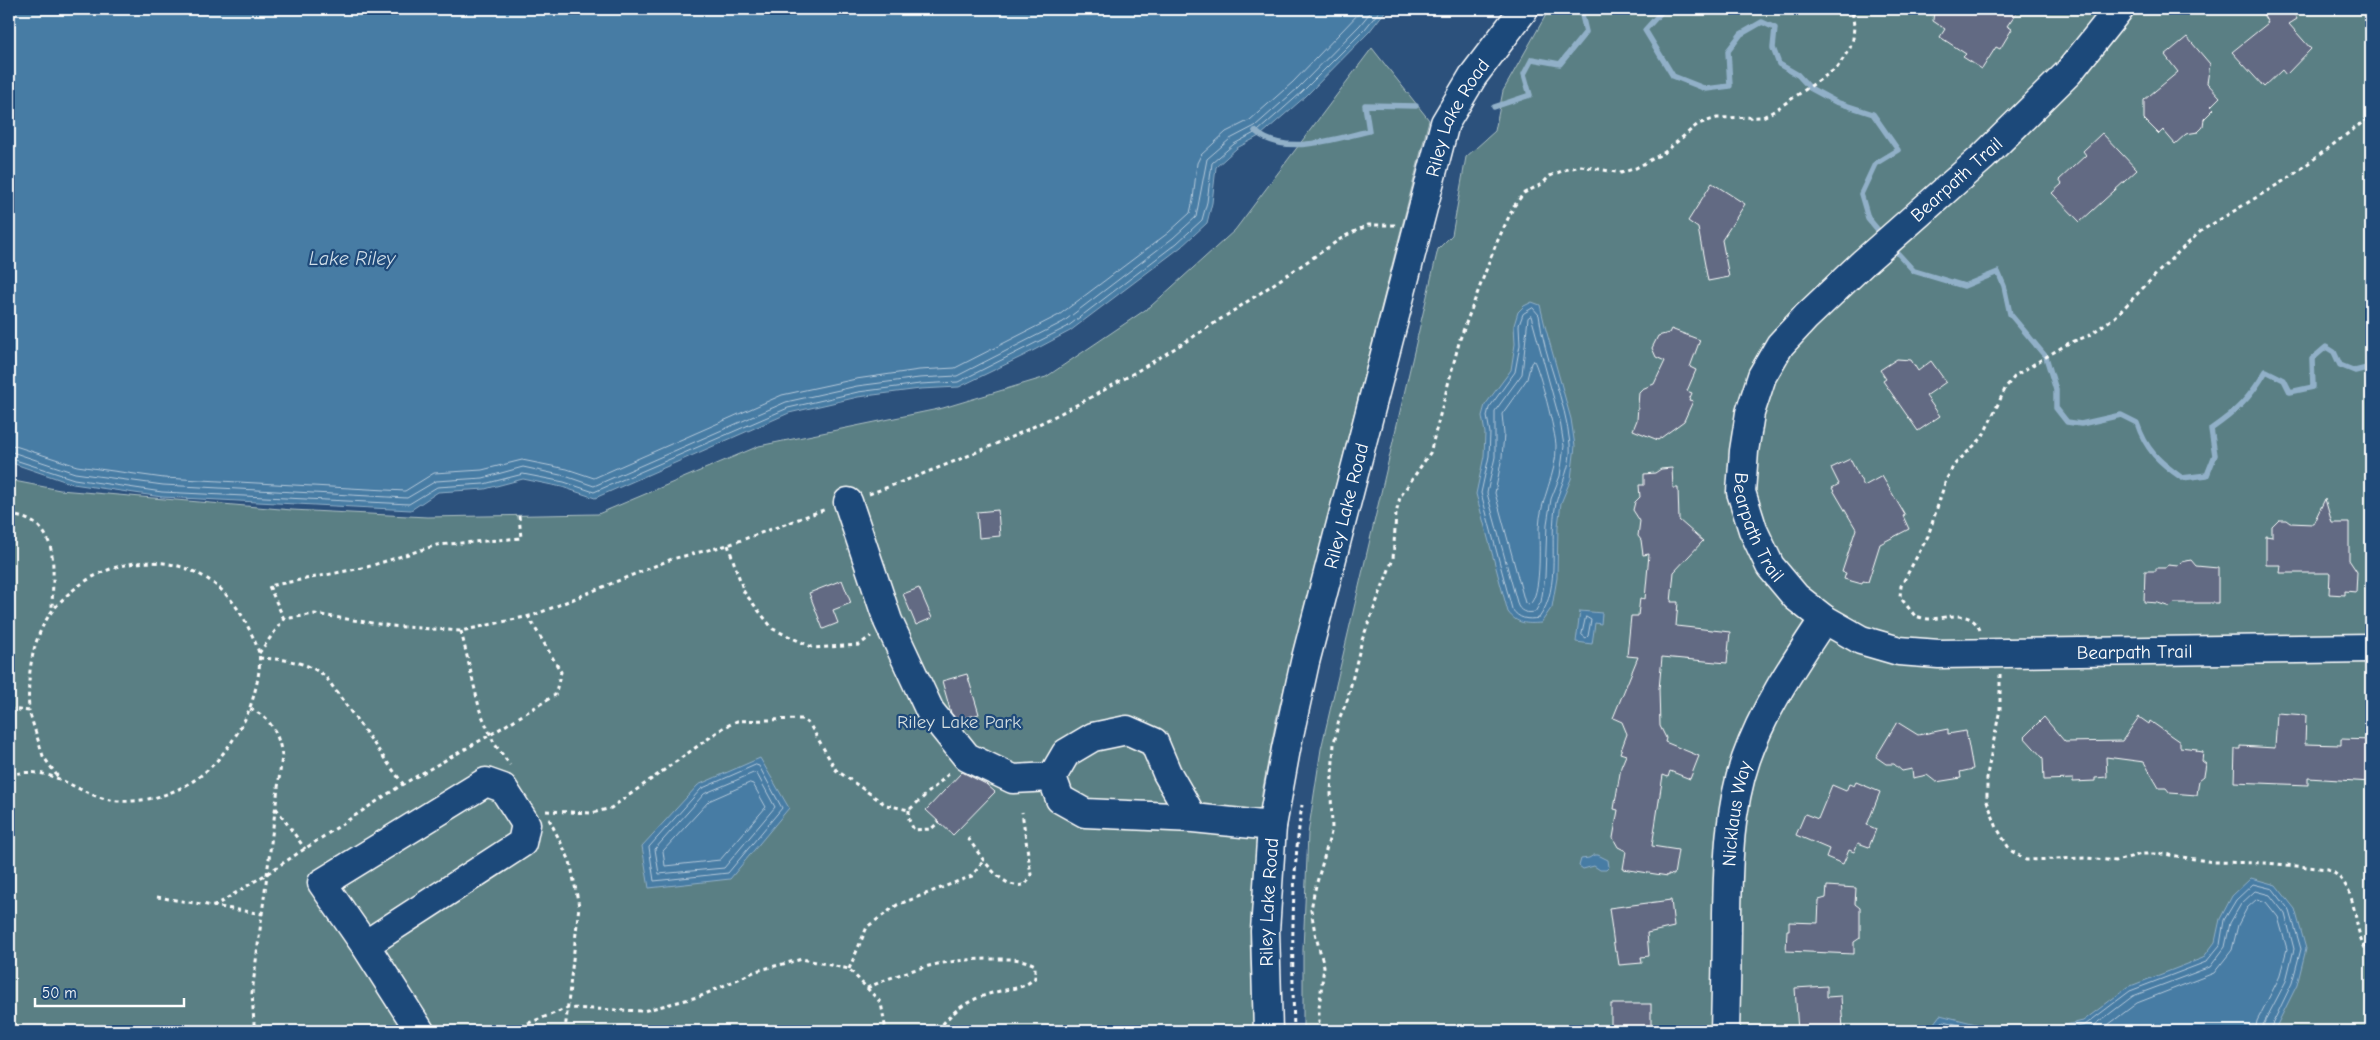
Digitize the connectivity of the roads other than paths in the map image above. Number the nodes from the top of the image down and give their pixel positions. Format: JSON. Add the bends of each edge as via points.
{"nodes":[{"id":1,"x":1524,"y":9,"type":"edge"},
{"id":2,"x":2118,"y":9,"type":"edge"},
{"id":3,"x":848,"y":502,"type":"road end"},
{"id":4,"x":1824,"y":619,"type":"junction"},
{"id":5,"x":2371,"y":648,"type":"edge"},
{"id":6,"x":1052,"y":777,"type":"junction"},
{"id":7,"x":1193,"y":818,"type":"junction"},
{"id":8,"x":1272,"y":826,"type":"junction"},
{"id":9,"x":365,"y":945,"type":"junction"},
{"id":10,"x":420,"y":1031,"type":"edge"},
{"id":11,"x":1268,"y":1031,"type":"edge"},
{"id":12,"x":1725,"y":1031,"type":"edge"}],
"edges":[{"from":1,"to":8,"type":"street","name":"Riley Lake Road","via":[[1474,76],[1445,123],[1305,662]]},
{"from":2,"to":4,"type":"street","name":"Bearpath Trail","via":[[2068,73],[1983,157],[1806,317],[1780,345],[1762,376],[1750,413],[1741,492],[1753,530],[1770,566],[1796,597]]},
{"from":3,"to":6,"type":"street","via":[[888,621],[930,711],[968,757],[1013,779]]},
{"from":4,"to":5,"type":"street","name":"Bearpath Trail","via":[[1861,640],[1899,651],[1939,654]]},
{"from":4,"to":12,"type":"street","name":"Nicklaus Way","via":[[1764,715],[1746,759],[1733,806],[1728,856]]},
{"from":6,"to":7,"type":"street","via":[[1060,799],[1084,814]]},
{"from":6,"to":7,"type":"street","via":[[1066,753],[1093,737],[1127,730],[1154,742],[1167,773]]},
{"from":7,"to":8,"type":"street"},
{"from":8,"to":11,"type":"street","name":"Riley Lake Road","via":[[1265,930]]},
{"from":9,"to":9,"type":"street","via":[[522,842],[526,824],[503,788],[486,782],[322,883]]},
{"from":9,"to":10,"type":"street"}]}
